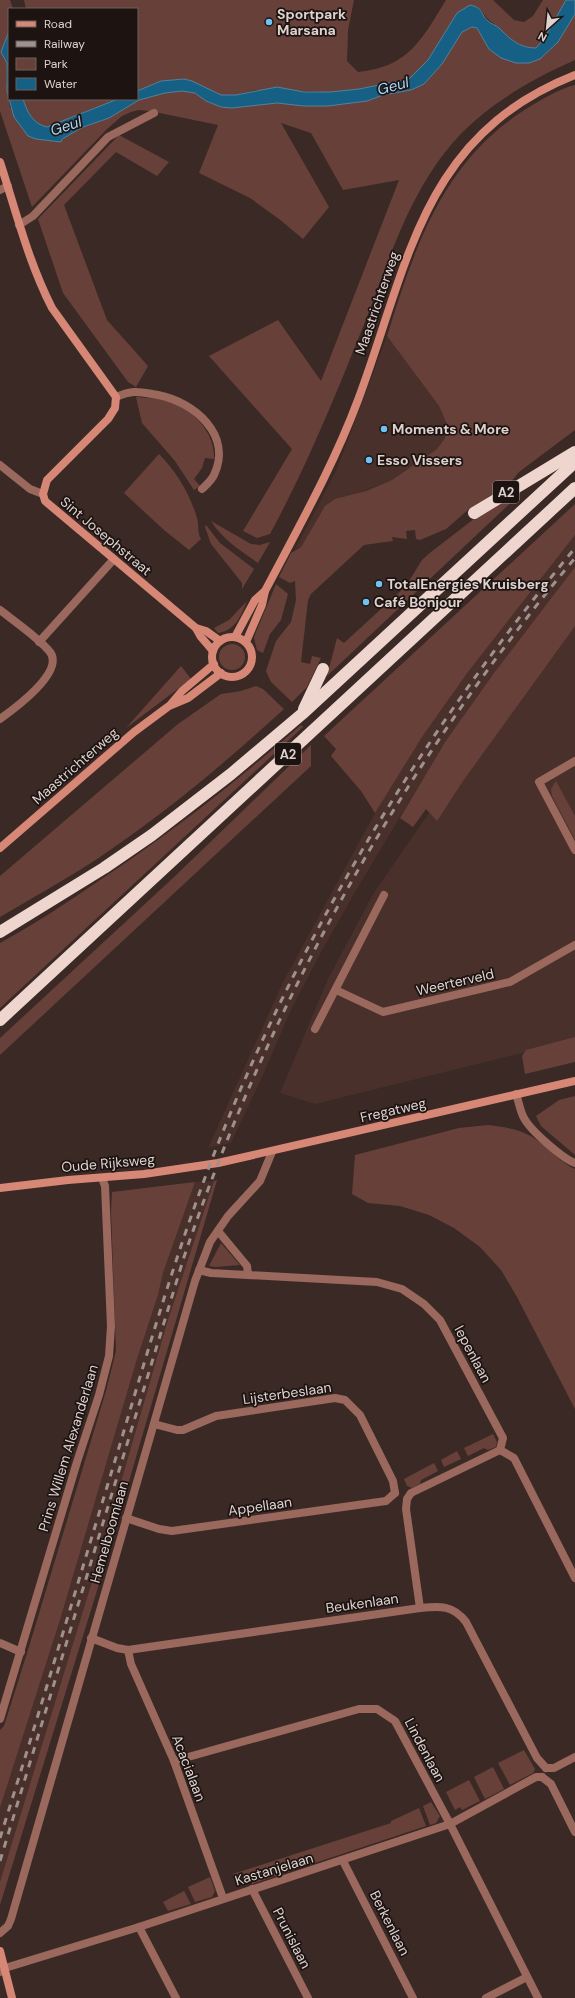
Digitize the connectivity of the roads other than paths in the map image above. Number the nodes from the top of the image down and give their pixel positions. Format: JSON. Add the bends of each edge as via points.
{"nodes":[{"id":1,"x":575,"y":75,"type":"edge"},
{"id":2,"x":154,"y":113,"type":"dead end"},
{"id":3,"x":0,"y":162,"type":"edge"},
{"id":4,"x":4,"y":188,"type":"edge"},
{"id":5,"x":20,"y":225,"type":"junction"},
{"id":6,"x":116,"y":397,"type":"junction"},
{"id":7,"x":575,"y":452,"type":"edge"},
{"id":8,"x":575,"y":462,"type":"edge"},
{"id":9,"x":0,"y":465,"type":"edge"},
{"id":10,"x":575,"y":488,"type":"edge"},
{"id":11,"x":202,"y":489,"type":"dead end"},
{"id":12,"x":42,"y":494,"type":"junction"},
{"id":13,"x":474,"y":512,"type":"dead end"},
{"id":14,"x":114,"y":559,"type":"junction"},
{"id":15,"x":265,"y":590,"type":"junction"},
{"id":16,"x":0,"y":610,"type":"edge"},
{"id":17,"x":196,"y":628,"type":"junction"},
{"id":18,"x":235,"y":637,"type":"junction"},
{"id":19,"x":220,"y":641,"type":"junction"},
{"id":20,"x":39,"y":642,"type":"junction"},
{"id":21,"x":246,"y":642,"type":"junction"},
{"id":22,"x":213,"y":651,"type":"junction"},
{"id":23,"x":214,"y":664,"type":"junction"},
{"id":24,"x":323,"y":668,"type":"dead end"},
{"id":25,"x":221,"y":674,"type":"junction"},
{"id":26,"x":169,"y":706,"type":"junction"},
{"id":27,"x":302,"y":714,"type":"junction"},
{"id":28,"x":1,"y":716,"type":"edge"},
{"id":29,"x":575,"y":761,"type":"edge"},
{"id":30,"x":0,"y":848,"type":"edge"},
{"id":31,"x":575,"y":850,"type":"edge"},
{"id":32,"x":384,"y":895,"type":"dead end"},
{"id":33,"x":0,"y":932,"type":"edge"},
{"id":34,"x":575,"y":945,"type":"edge"},
{"id":35,"x":336,"y":990,"type":"junction"},
{"id":36,"x":0,"y":1020,"type":"edge"},
{"id":37,"x":315,"y":1029,"type":"dead end"},
{"id":38,"x":575,"y":1081,"type":"edge"},
{"id":39,"x":516,"y":1094,"type":"junction"},
{"id":40,"x":272,"y":1152,"type":"junction"},
{"id":41,"x":218,"y":1163,"type":"joint"},
{"id":42,"x":575,"y":1163,"type":"edge"},
{"id":43,"x":102,"y":1178,"type":"junction"},
{"id":44,"x":0,"y":1188,"type":"edge"},
{"id":45,"x":218,"y":1231,"type":"junction"},
{"id":46,"x":199,"y":1270,"type":"junction"},
{"id":47,"x":248,"y":1274,"type":"junction"},
{"id":48,"x":154,"y":1424,"type":"junction"},
{"id":49,"x":500,"y":1450,"type":"junction"},
{"id":50,"x":395,"y":1493,"type":"junction"},
{"id":51,"x":407,"y":1499,"type":"junction"},
{"id":52,"x":126,"y":1518,"type":"junction"},
{"id":53,"x":575,"y":1578,"type":"edge"},
{"id":54,"x":420,"y":1608,"type":"junction"},
{"id":55,"x":92,"y":1638,"type":"junction"},
{"id":56,"x":0,"y":1643,"type":"edge"},
{"id":57,"x":128,"y":1650,"type":"junction"},
{"id":58,"x":21,"y":1652,"type":"junction"},
{"id":59,"x":0,"y":1719,"type":"edge"},
{"id":60,"x":575,"y":1757,"type":"edge"},
{"id":61,"x":174,"y":1761,"type":"junction"},
{"id":62,"x":546,"y":1768,"type":"junction"},
{"id":63,"x":542,"y":1777,"type":"junction"},
{"id":64,"x":450,"y":1824,"type":"junction"},
{"id":65,"x":575,"y":1832,"type":"edge"},
{"id":66,"x":343,"y":1860,"type":"junction"},
{"id":67,"x":252,"y":1889,"type":"junction"},
{"id":68,"x":223,"y":1898,"type":"junction"},
{"id":69,"x":139,"y":1927,"type":"junction"},
{"id":70,"x":0,"y":1933,"type":"edge"},
{"id":71,"x":0,"y":1951,"type":"edge"},
{"id":72,"x":3,"y":1970,"type":"edge"},
{"id":73,"x":527,"y":1977,"type":"junction"},
{"id":74,"x":12,"y":1998,"type":"edge"},
{"id":75,"x":176,"y":1998,"type":"edge"},
{"id":76,"x":308,"y":1998,"type":"edge"},
{"id":77,"x":413,"y":1998,"type":"edge"},
{"id":78,"x":486,"y":1998,"type":"edge"},
{"id":79,"x":538,"y":1998,"type":"edge"}],
"edges":[{"from":1,"to":15,"type":"main road","name":"Maastrichterweg","via":[[529,98],[491,126],[456,162],[432,199],[403,265],[358,400],[336,454]]},
{"from":2,"to":5,"type":"street","via":[[108,137],[33,216]]},
{"from":3,"to":4,"type":"main road"},
{"from":4,"to":5,"type":"main road"},
{"from":5,"to":6,"type":"main road","via":[[34,270],[52,308]]},
{"from":6,"to":11,"type":"street","via":[[137,391],[171,398],[188,405],[211,426],[219,451],[218,464],[214,477]]},
{"from":6,"to":12,"type":"main road","via":[[113,413],[46,480]]},
{"from":7,"to":13,"type":"highway","number":"A2"},
{"from":8,"to":27,"type":"highway","number":"A2"},
{"from":9,"to":12,"type":"street","name":"Sint Josephstraat"},
{"from":10,"to":36,"type":"highway","number":"A2"},
{"from":12,"to":14,"type":"main road","name":"Sint Josephstraat","via":[[50,506]]},
{"from":14,"to":17,"type":"main road","name":"Sint Josephstraat"},
{"from":14,"to":20,"type":"street"},
{"from":15,"to":18,"type":"main road","name":"Maastrichterweg","via":[[255,600]]},
{"from":15,"to":21,"type":"main road","name":"Maastrichterweg","via":[[262,605]]},
{"from":16,"to":20,"type":"street"},
{"from":17,"to":19,"type":"main road","name":"Sint Josephstraat","via":[[206,631]]},
{"from":17,"to":22,"type":"main road","name":"Sint Josephstraat"},
{"from":18,"to":19,"type":"main road"},
{"from":18,"to":21,"type":"main road"},
{"from":19,"to":22,"type":"main road"},
{"from":20,"to":28,"type":"street","via":[[53,658],[52,670],[28,698]]},
{"from":21,"to":25,"type":"main road","via":[[253,658],[248,670],[234,677]]},
{"from":22,"to":23,"type":"main road"},
{"from":23,"to":25,"type":"main road"},
{"from":23,"to":26,"type":"main road","name":"Maastrichterweg","via":[[182,691]]},
{"from":24,"to":27,"type":"highway","number":"A2"},
{"from":25,"to":26,"type":"main road","name":"Maastrichterweg","via":[[188,698]]},
{"from":26,"to":30,"type":"main road","name":"Maastrichterweg","via":[[134,732]]},
{"from":27,"to":33,"type":"highway","number":"A2","via":[[231,774],[152,835],[68,892]]},
{"from":29,"to":31,"type":"street","via":[[539,782]]},
{"from":32,"to":35,"type":"street"},
{"from":34,"to":35,"type":"street","name":"Weerterveld","via":[[510,982],[383,1012]]},
{"from":35,"to":37,"type":"street"},
{"from":38,"to":39,"type":"main road","name":"Fregatweg"},
{"from":39,"to":40,"type":"main road","name":"Fregatweg"},
{"from":39,"to":42,"type":"street","via":[[528,1125],[563,1156]]},
{"from":40,"to":41,"type":"main road","name":"Fregatweg"},
{"from":40,"to":45,"type":"street","name":"Hemelboomlaan","via":[[260,1181]]},
{"from":41,"to":43,"type":"main road","name":"Oude Rijksweg"},
{"from":43,"to":44,"type":"main road","name":"Oude Rijksweg"},
{"from":43,"to":58,"type":"street","name":"Prins Willem Alexanderlaan","via":[[105,1186],[111,1326],[109,1356]]},
{"from":45,"to":46,"type":"street","name":"Hemelboomlaan","via":[[210,1242]]},
{"from":45,"to":47,"type":"street","via":[[247,1266]]},
{"from":46,"to":47,"type":"street","name":"Iepenlaan","via":[[211,1273]]},
{"from":46,"to":48,"type":"street","name":"Hemelboomlaan"},
{"from":47,"to":49,"type":"street","name":"Iepenlaan","via":[[377,1282],[402,1289],[424,1304],[440,1320],[503,1438]]},
{"from":48,"to":50,"type":"street","name":"Lijsterbeslaan","via":[[183,1430],[216,1416],[335,1398],[345,1400],[360,1415],[393,1481]]},
{"from":48,"to":52,"type":"street","name":"Hemelboomlaan"},
{"from":49,"to":51,"type":"street","via":[[411,1493]]},
{"from":49,"to":53,"type":"street","via":[[514,1458]]},
{"from":50,"to":51,"type":"street"},
{"from":50,"to":52,"type":"street","name":"Appellaan","via":[[386,1501],[172,1531]]},
{"from":51,"to":54,"type":"street","via":[[406,1509]]},
{"from":52,"to":55,"type":"street","name":"Hemelboomlaan"},
{"from":54,"to":57,"type":"street","name":"Beukenlaan"},
{"from":54,"to":62,"type":"street","name":"Beukenlaan","via":[[449,1608],[463,1618],[537,1758]]},
{"from":55,"to":57,"type":"street","name":"Beukenlaan"},
{"from":55,"to":70,"type":"street","name":"Hemelboomlaan","via":[[10,1922]]},
{"from":56,"to":58,"type":"street"},
{"from":57,"to":61,"type":"street","name":"Acacialaan","via":[[131,1664]]},
{"from":58,"to":59,"type":"street","name":"Prins Willem Alexanderlaan"},
{"from":60,"to":62,"type":"street","via":[[554,1768]]},
{"from":61,"to":64,"type":"street","name":"Lindenlaan","via":[[359,1709],[377,1709],[394,1721]]},
{"from":61,"to":68,"type":"street","name":"Acacialaan"},
{"from":62,"to":63,"type":"street"},
{"from":63,"to":64,"type":"street","name":"Kastanjelaan"},
{"from":63,"to":65,"type":"street","via":[[551,1784]]},
{"from":64,"to":66,"type":"street","name":"Kastanjelaan"},
{"from":64,"to":73,"type":"street","name":"Lindenlaan"},
{"from":66,"to":67,"type":"street","name":"Kastanjelaan"},
{"from":66,"to":77,"type":"street","name":"Berkenlaan"},
{"from":67,"to":68,"type":"street","name":"Kastanjelaan"},
{"from":67,"to":76,"type":"street","name":"Prunislaan"},
{"from":68,"to":69,"type":"street","name":"Kastanjelaan"},
{"from":69,"to":72,"type":"street","name":"Kastanjelaan"},
{"from":69,"to":75,"type":"street"},
{"from":71,"to":72,"type":"main road"},
{"from":72,"to":74,"type":"main road"},
{"from":73,"to":78,"type":"street"},
{"from":73,"to":79,"type":"street","name":"Lindenlaan"}]}
